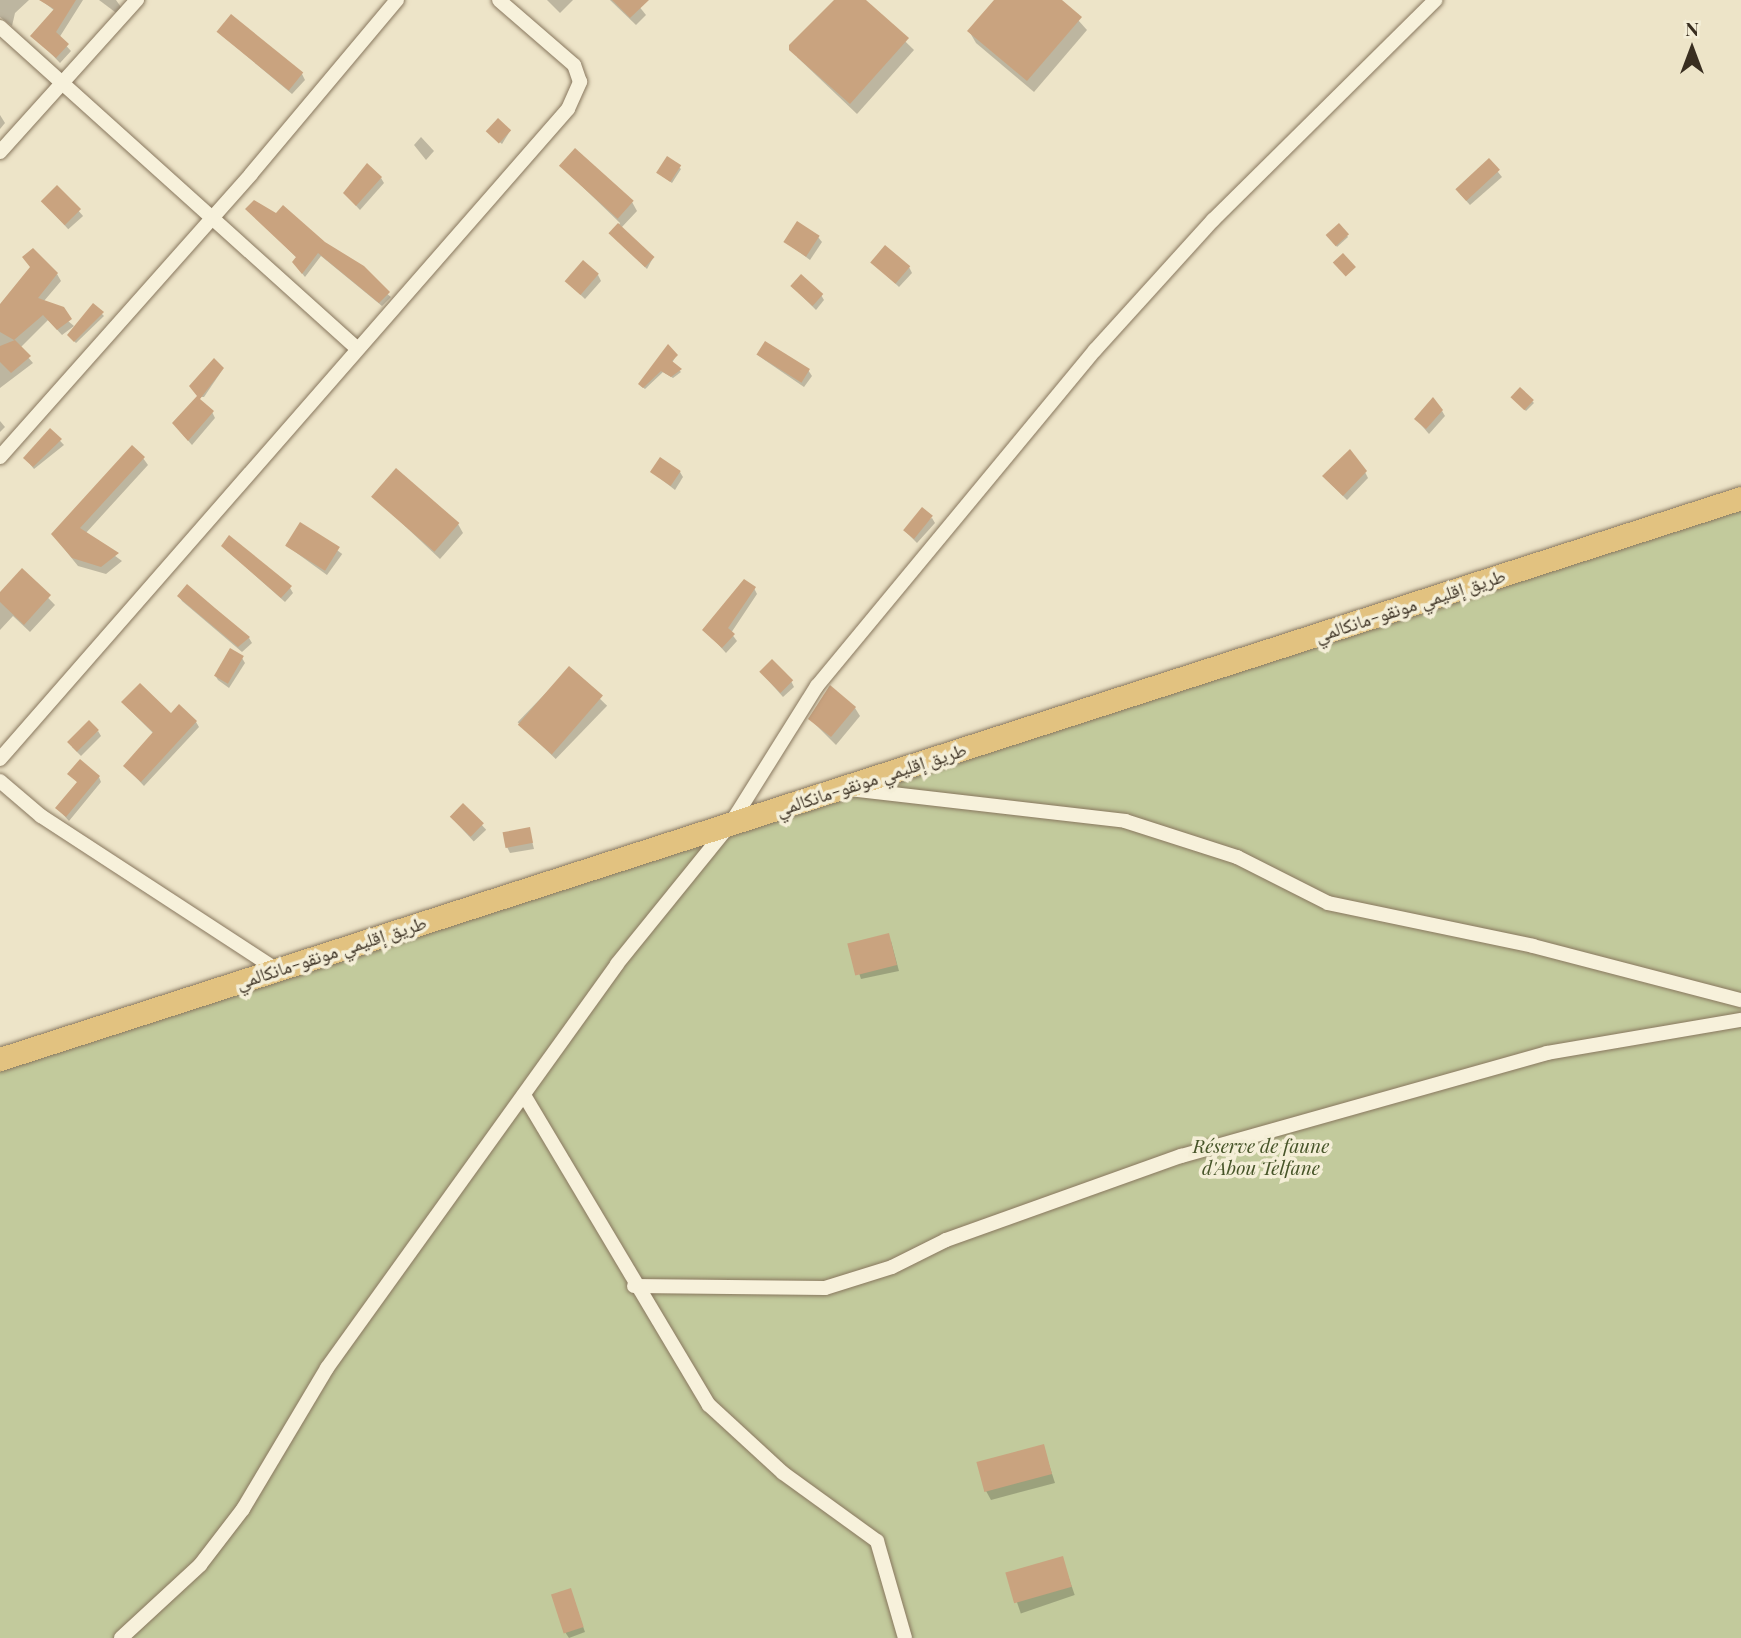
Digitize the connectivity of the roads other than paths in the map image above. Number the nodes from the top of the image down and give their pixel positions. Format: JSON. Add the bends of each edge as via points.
{"nodes":[{"id":1,"x":137,"y":0,"type":"edge"},
{"id":2,"x":397,"y":0,"type":"edge"},
{"id":3,"x":499,"y":0,"type":"edge"},
{"id":4,"x":1435,"y":0,"type":"edge"},
{"id":5,"x":0,"y":27,"type":"edge"},
{"id":6,"x":61,"y":84,"type":"junction"},
{"id":7,"x":0,"y":152,"type":"edge"},
{"id":8,"x":212,"y":219,"type":"junction"},
{"id":9,"x":356,"y":348,"type":"junction"},
{"id":10,"x":0,"y":457,"type":"edge"},
{"id":11,"x":1741,"y":498,"type":"edge"},
{"id":12,"x":0,"y":759,"type":"edge"},
{"id":13,"x":0,"y":781,"type":"edge"},
{"id":14,"x":842,"y":788,"type":"junction"},
{"id":15,"x":731,"y":823,"type":"junction"},
{"id":16,"x":277,"y":970,"type":"junction"},
{"id":17,"x":1741,"y":1000,"type":"edge"},
{"id":18,"x":1741,"y":1020,"type":"edge"},
{"id":19,"x":0,"y":1059,"type":"edge"},
{"id":20,"x":524,"y":1095,"type":"junction"},
{"id":21,"x":634,"y":1286,"type":"junction"},
{"id":22,"x":121,"y":1638,"type":"edge"},
{"id":23,"x":905,"y":1638,"type":"edge"}],
"edges":[{"from":1,"to":6,"type":"street"},
{"from":2,"to":8,"type":"street"},
{"from":3,"to":9,"type":"street","via":[[574,65],[580,76],[579,90],[568,109]]},
{"from":4,"to":15,"type":"street","via":[[1213,220],[1096,350],[817,686]]},
{"from":5,"to":6,"type":"street"},
{"from":6,"to":7,"type":"street"},
{"from":6,"to":8,"type":"street"},
{"from":8,"to":9,"type":"street"},
{"from":8,"to":10,"type":"street"},
{"from":9,"to":12,"type":"street"},
{"from":11,"to":14,"type":"highway","name":"طريق إقليمي مونقو-مانكالمي"},
{"from":13,"to":16,"type":"street","via":[[41,816]]},
{"from":14,"to":15,"type":"highway","name":"طريق إقليمي مونقو-مانكالمي"},
{"from":14,"to":17,"type":"street","via":[[1125,821],[1237,857],[1328,903],[1532,946]]},
{"from":15,"to":16,"type":"highway","name":"طريق إقليمي مونقو-مانكالمي"},
{"from":15,"to":20,"type":"street","via":[[617,964]]},
{"from":16,"to":19,"type":"highway","name":"طريق إقليمي مونقو-مانكالمي"},
{"from":18,"to":21,"type":"street","via":[[1547,1053],[1181,1156],[946,1240],[892,1267],[824,1288]]},
{"from":20,"to":21,"type":"street"},
{"from":20,"to":22,"type":"street","via":[[327,1368],[243,1509],[200,1565]]},
{"from":21,"to":23,"type":"street","via":[[709,1405],[783,1473],[877,1541]]}]}
